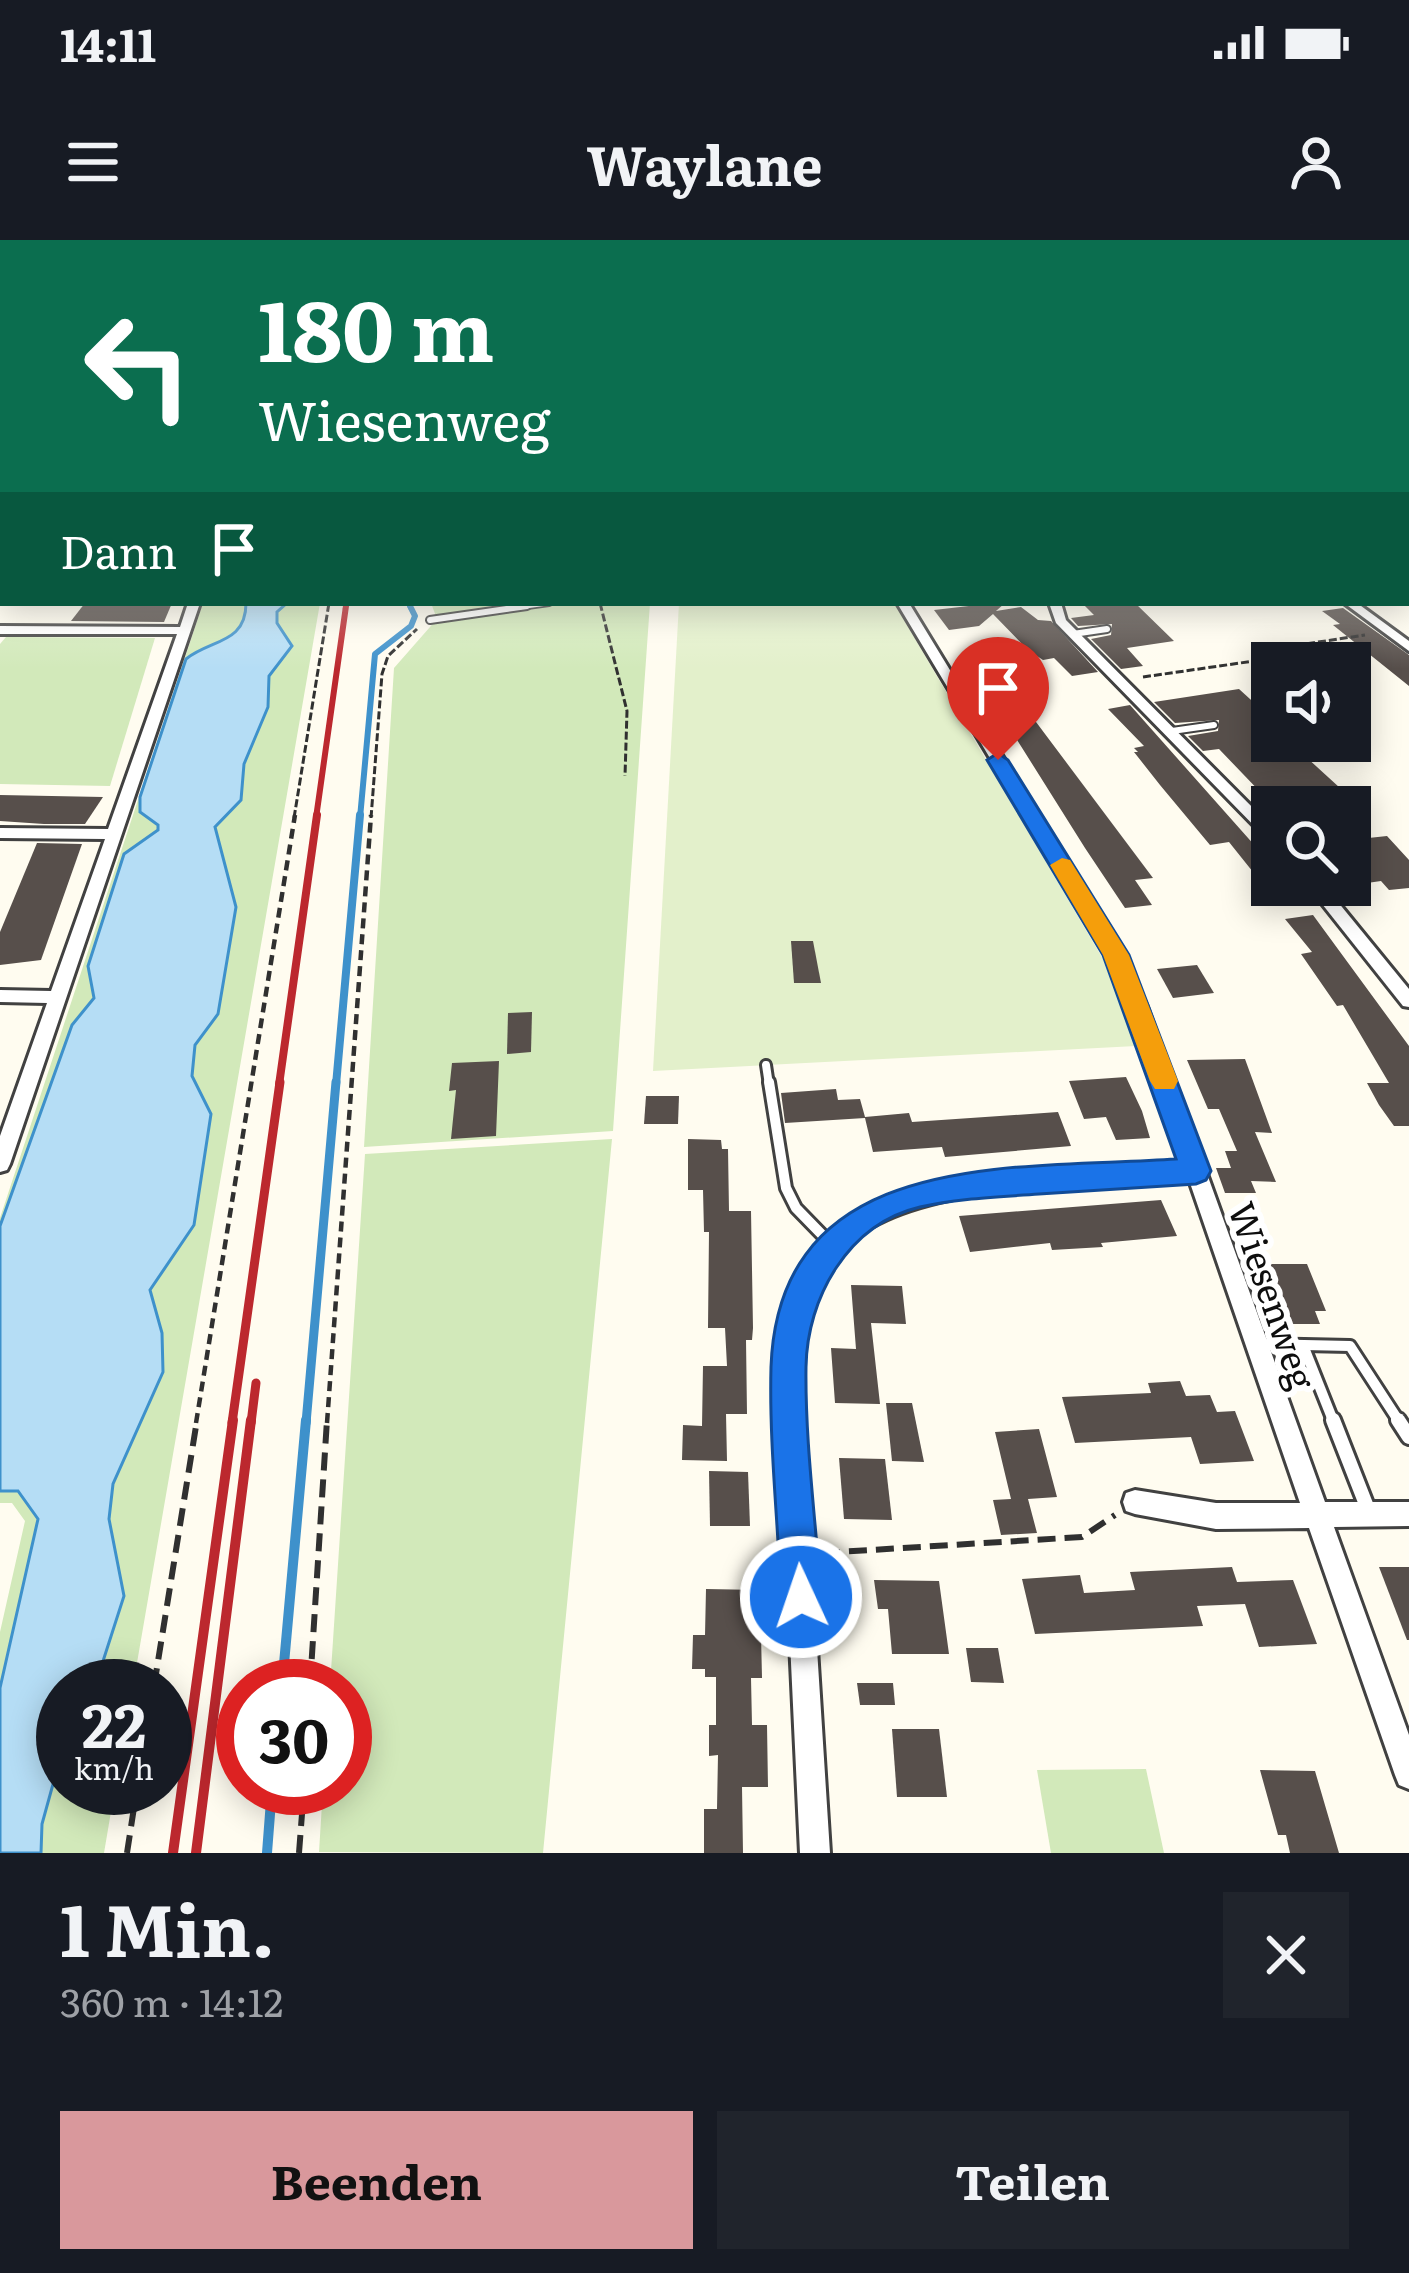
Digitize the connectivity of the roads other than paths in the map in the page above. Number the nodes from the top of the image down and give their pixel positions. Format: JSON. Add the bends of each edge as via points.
{"nodes":[{"id":1,"x":193,"y":606,"type":"edge"},
{"id":2,"x":528,"y":606,"type":"edge"},
{"id":3,"x":906,"y":606,"type":"edge"},
{"id":4,"x":1056,"y":606,"type":"edge"},
{"id":5,"x":1354,"y":606,"type":"edge"},
{"id":6,"x":430,"y":620,"type":"road end"},
{"id":7,"x":1107,"y":629,"type":"dead end"},
{"id":8,"x":0,"y":630,"type":"edge"},
{"id":9,"x":185,"y":631,"type":"junction"},
{"id":10,"x":1073,"y":634,"type":"junction"},
{"id":11,"x":1409,"y":647,"type":"edge"},
{"id":12,"x":1214,"y":725,"type":"dead end"},
{"id":13,"x":1172,"y":731,"type":"junction"},
{"id":14,"x":1251,"y":814,"type":"edge"},
{"id":15,"x":0,"y":833,"type":"edge"},
{"id":16,"x":116,"y":834,"type":"junction"},
{"id":17,"x":1332,"y":906,"type":"edge"},
{"id":18,"x":0,"y":996,"type":"edge"},
{"id":19,"x":58,"y":997,"type":"junction"},
{"id":20,"x":1409,"y":1001,"type":"edge"},
{"id":21,"x":766,"y":1065,"type":"dead end"},
{"id":22,"x":0,"y":1164,"type":"edge"},
{"id":23,"x":1196,"y":1171,"type":"junction"},
{"id":24,"x":833,"y":1245,"type":"junction"},
{"id":25,"x":1256,"y":1344,"type":"junction"},
{"id":26,"x":1303,"y":1345,"type":"junction"},
{"id":27,"x":1409,"y":1437,"type":"edge"},
{"id":28,"x":1135,"y":1502,"type":"road end"},
{"id":29,"x":1409,"y":1514,"type":"edge"},
{"id":30,"x":1370,"y":1515,"type":"junction"},
{"id":31,"x":1316,"y":1516,"type":"junction"},
{"id":32,"x":1409,"y":1774,"type":"edge"},
{"id":33,"x":814,"y":1853,"type":"edge"}],
"edges":[{"from":1,"to":9,"type":"street"},
{"from":2,"to":6,"type":"lane"},
{"from":3,"to":23,"type":"street","name":"Wiesenweg","via":[[1116,955]]},
{"from":4,"to":10,"type":"street"},
{"from":5,"to":11,"type":"street"},
{"from":7,"to":10,"type":"lane"},
{"from":8,"to":9,"type":"street"},
{"from":9,"to":16,"type":"street"},
{"from":10,"to":13,"type":"street"},
{"from":12,"to":13,"type":"lane"},
{"from":13,"to":14,"type":"street"},
{"from":15,"to":16,"type":"street"},
{"from":16,"to":19,"type":"street"},
{"from":17,"to":20,"type":"street"},
{"from":18,"to":19,"type":"street"},
{"from":19,"to":22,"type":"street"},
{"from":21,"to":24,"type":"lane","via":[[786,1188]]},
{"from":23,"to":24,"type":"street","via":[[911,1196],[864,1217]]},
{"from":23,"to":25,"type":"street","name":"Wiesenweg"},
{"from":24,"to":33,"type":"street","via":[[810,1277],[788,1366]]},
{"from":25,"to":26,"type":"lane"},
{"from":25,"to":31,"type":"street","name":"Wiesenweg"},
{"from":26,"to":27,"type":"lane","via":[[1350,1346]]},
{"from":26,"to":30,"type":"lane"},
{"from":28,"to":31,"type":"street","via":[[1216,1516]]},
{"from":29,"to":30,"type":"street"},
{"from":30,"to":31,"type":"street"},
{"from":31,"to":32,"type":"street","name":"Wiesenweg"}]}
